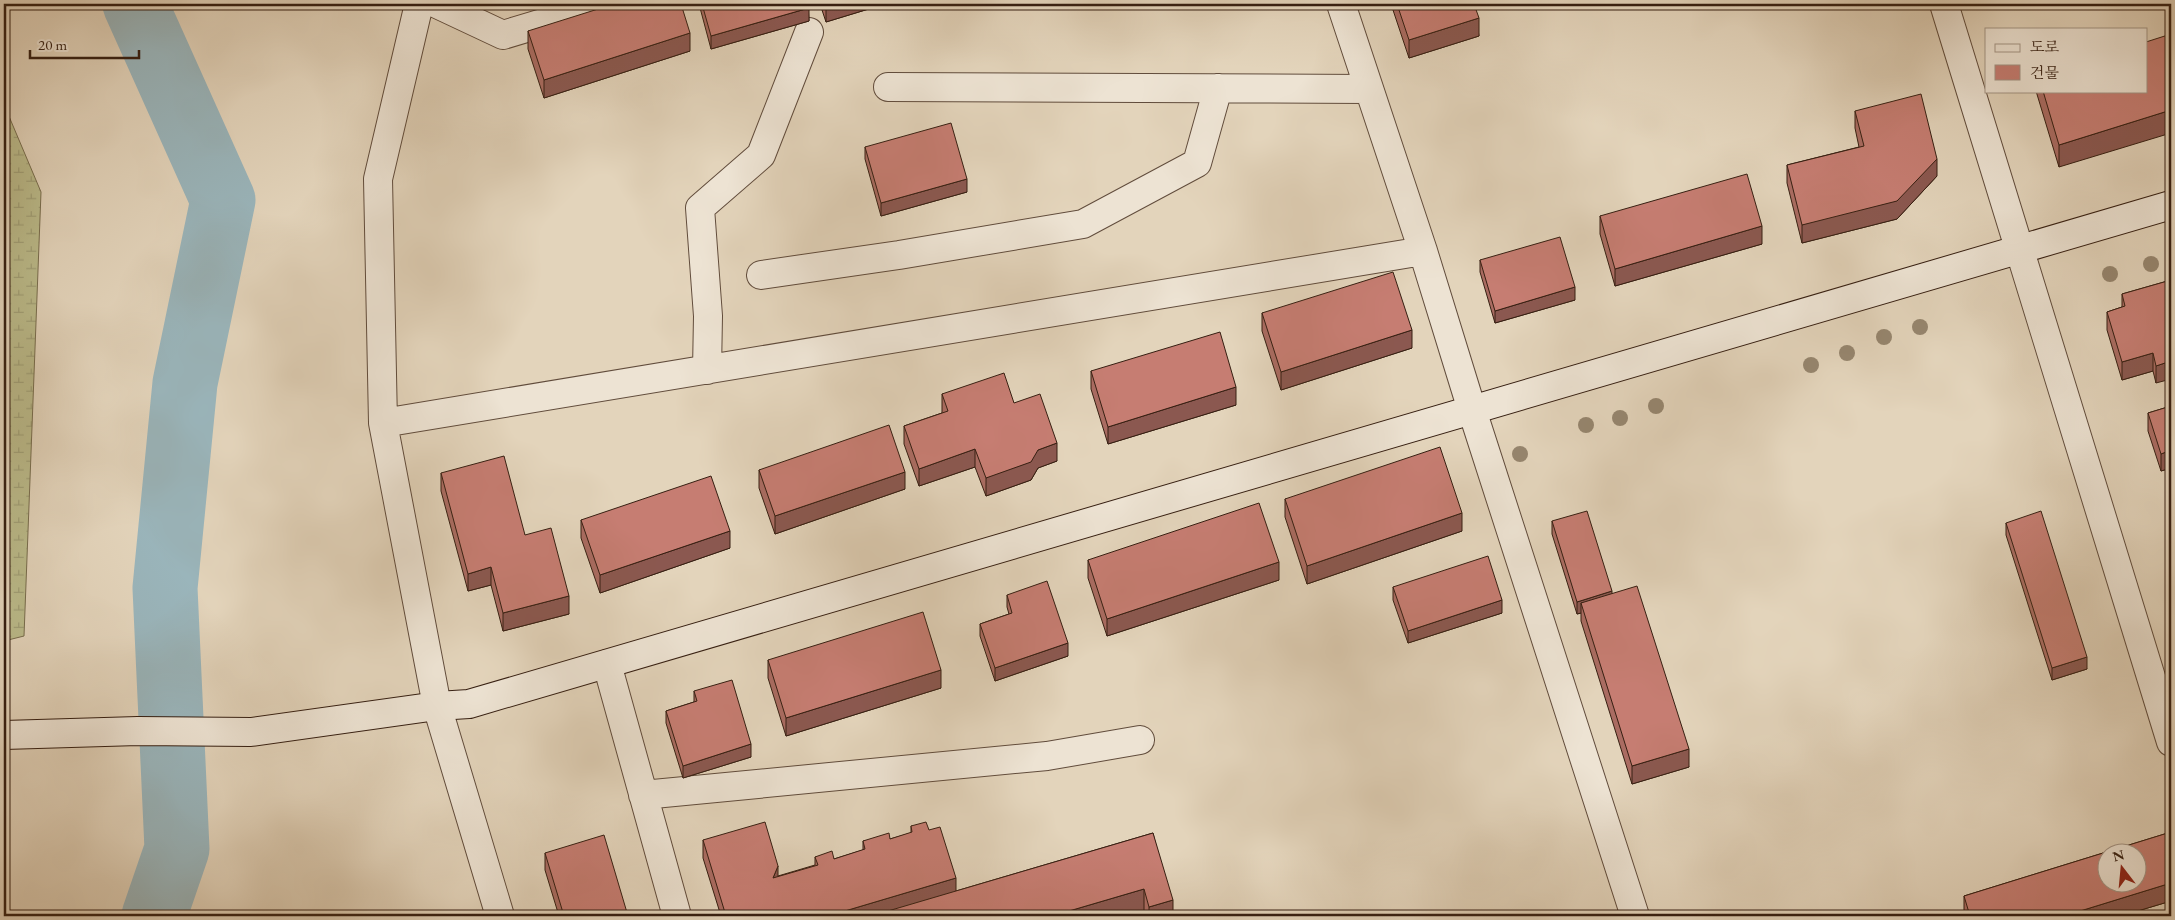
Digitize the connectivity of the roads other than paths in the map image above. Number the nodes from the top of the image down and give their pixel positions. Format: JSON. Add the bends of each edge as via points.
{"nodes":[{"id":1,"x":420,"y":4,"type":"edge"},
{"id":2,"x":436,"y":4,"type":"edge"},
{"id":3,"x":606,"y":4,"type":"edge"},
{"id":4,"x":1341,"y":4,"type":"edge"},
{"id":5,"x":1944,"y":4,"type":"edge"},
{"id":6,"x":810,"y":32,"type":"dead end"},
{"id":7,"x":888,"y":87,"type":"dead end"},
{"id":8,"x":1218,"y":88,"type":"junction"},
{"id":9,"x":1368,"y":89,"type":"junction"},
{"id":10,"x":2171,"y":205,"type":"edge"},
{"id":11,"x":2020,"y":249,"type":"junction"},
{"id":12,"x":1423,"y":251,"type":"junction"},
{"id":13,"x":760,"y":275,"type":"dead end"},
{"id":14,"x":706,"y":370,"type":"junction"},
{"id":15,"x":1472,"y":410,"type":"junction"},
{"id":16,"x":383,"y":423,"type":"junction"},
{"id":17,"x":607,"y":664,"type":"junction"},
{"id":18,"x":437,"y":706,"type":"junction"},
{"id":19,"x":4,"y":735,"type":"edge"},
{"id":20,"x":1140,"y":740,"type":"dead end"},
{"id":21,"x":2171,"y":742,"type":"edge"},
{"id":22,"x":643,"y":795,"type":"junction"},
{"id":23,"x":500,"y":916,"type":"edge"},
{"id":24,"x":677,"y":916,"type":"edge"},
{"id":25,"x":1635,"y":916,"type":"edge"}],
"edges":[{"from":1,"to":16,"type":"street","via":[[378,179]]},
{"from":2,"to":3,"type":"street","via":[[503,35]]},
{"from":4,"to":9,"type":"street"},
{"from":5,"to":11,"type":"street"},
{"from":6,"to":14,"type":"street","via":[[761,155],[700,208],[708,316]]},
{"from":7,"to":8,"type":"street"},
{"from":8,"to":9,"type":"street"},
{"from":8,"to":13,"type":"street","via":[[1197,163],[1083,224]]},
{"from":9,"to":12,"type":"street"},
{"from":10,"to":11,"type":"street"},
{"from":11,"to":15,"type":"street"},
{"from":11,"to":21,"type":"street"},
{"from":12,"to":14,"type":"street"},
{"from":12,"to":15,"type":"street"},
{"from":14,"to":16,"type":"street"},
{"from":15,"to":17,"type":"street"},
{"from":15,"to":25,"type":"street"},
{"from":16,"to":18,"type":"street"},
{"from":17,"to":18,"type":"street","via":[[470,704]]},
{"from":17,"to":22,"type":"street"},
{"from":18,"to":19,"type":"street","via":[[250,732]]},
{"from":18,"to":23,"type":"street"},
{"from":20,"to":22,"type":"street","via":[[1047,756]]},
{"from":22,"to":24,"type":"street"}]}
